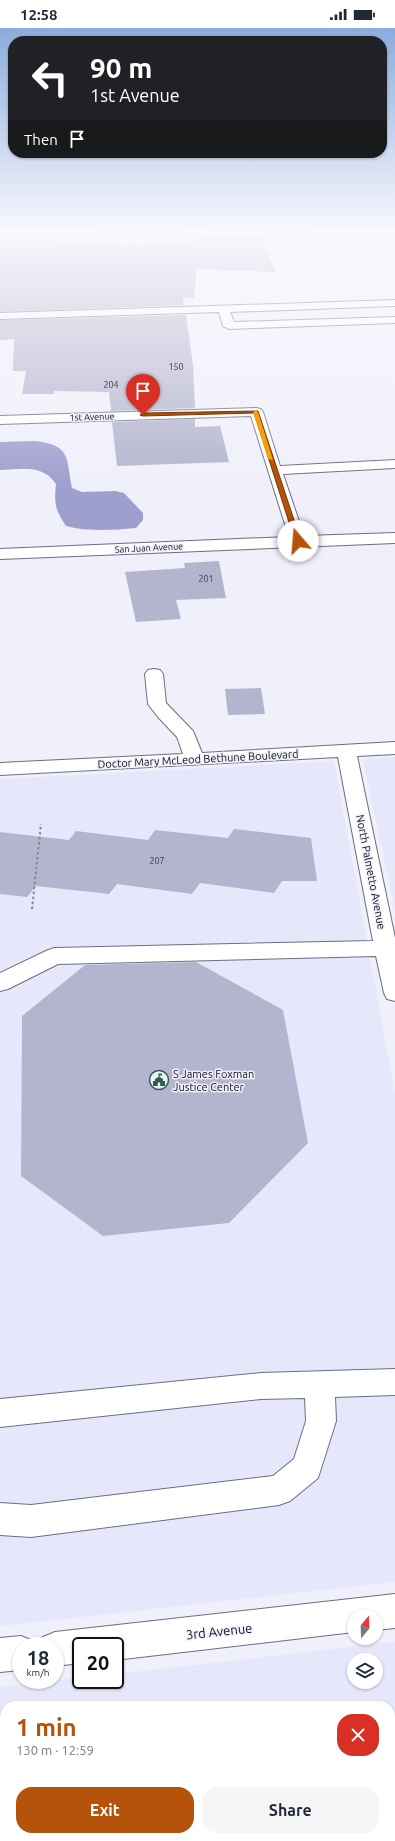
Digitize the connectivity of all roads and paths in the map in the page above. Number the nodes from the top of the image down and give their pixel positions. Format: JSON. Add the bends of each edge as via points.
{"nodes":[{"id":1,"x":0,"y":316,"type":"edge"},
{"id":2,"x":11,"y":316,"type":"edge"},
{"id":3,"x":225,"y":316,"type":"edge"},
{"id":4,"x":395,"y":320,"type":"edge"},
{"id":5,"x":0,"y":420,"type":"edge"},
{"id":6,"x":395,"y":464,"type":"edge"},
{"id":7,"x":275,"y":470,"type":"junction"},
{"id":8,"x":395,"y":538,"type":"edge"},
{"id":9,"x":298,"y":541,"type":"junction"},
{"id":10,"x":0,"y":554,"type":"edge"},
{"id":11,"x":154,"y":674,"type":"dead end"},
{"id":12,"x":395,"y":748,"type":"edge"},
{"id":13,"x":346,"y":750,"type":"junction"},
{"id":14,"x":195,"y":759,"type":"junction"},
{"id":15,"x":0,"y":769,"type":"edge"},
{"id":16,"x":41,"y":824,"type":"dead end"},
{"id":17,"x":32,"y":909,"type":"dead end"},
{"id":18,"x":386,"y":948,"type":"junction"},
{"id":19,"x":0,"y":983,"type":"edge"},
{"id":20,"x":395,"y":994,"type":"edge"},
{"id":21,"x":395,"y":1382,"type":"edge"},
{"id":22,"x":320,"y":1384,"type":"junction"},
{"id":23,"x":0,"y":1413,"type":"edge"},
{"id":24,"x":0,"y":1519,"type":"edge"},
{"id":25,"x":395,"y":1611,"type":"edge"},
{"id":26,"x":124,"y":1642,"type":"edge"},
{"id":27,"x":12,"y":1654,"type":"edge"},
{"id":28,"x":0,"y":1655,"type":"edge"}],
"edges":[{"from":1,"to":2,"type":"street"},
{"from":3,"to":4,"type":"street","via":[[228,326]]},
{"from":5,"to":7,"type":"street","name":"1st Avenue","via":[[256,412]]},
{"from":6,"to":7,"type":"street"},
{"from":7,"to":9,"type":"street"},
{"from":8,"to":9,"type":"street","name":"San Juan Avenue"},
{"from":9,"to":10,"type":"street","name":"San Juan Avenue"},
{"from":11,"to":14,"type":"street","via":[[157,704],[186,735]]},
{"from":12,"to":13,"type":"street","name":"Doctor Mary McLeod Bethune Boulevard"},
{"from":13,"to":14,"type":"street","name":"Doctor Mary McLeod Bethune Boulevard"},
{"from":13,"to":18,"type":"street","name":"North Palmetto Avenue"},
{"from":14,"to":15,"type":"street","name":"Doctor Mary McLeod Bethune Boulevard"},
{"from":16,"to":17,"type":"path"},
{"from":18,"to":19,"type":"street","via":[[54,956]]},
{"from":18,"to":20,"type":"street","name":"North Palmetto Avenue"},
{"from":21,"to":22,"type":"street"},
{"from":22,"to":23,"type":"street","via":[[262,1386]]},
{"from":22,"to":24,"type":"street","via":[[320,1421],[307,1468],[279,1490],[31,1521]]},
{"from":25,"to":26,"type":"street","name":"3rd Avenue"},
{"from":27,"to":28,"type":"street"}]}
